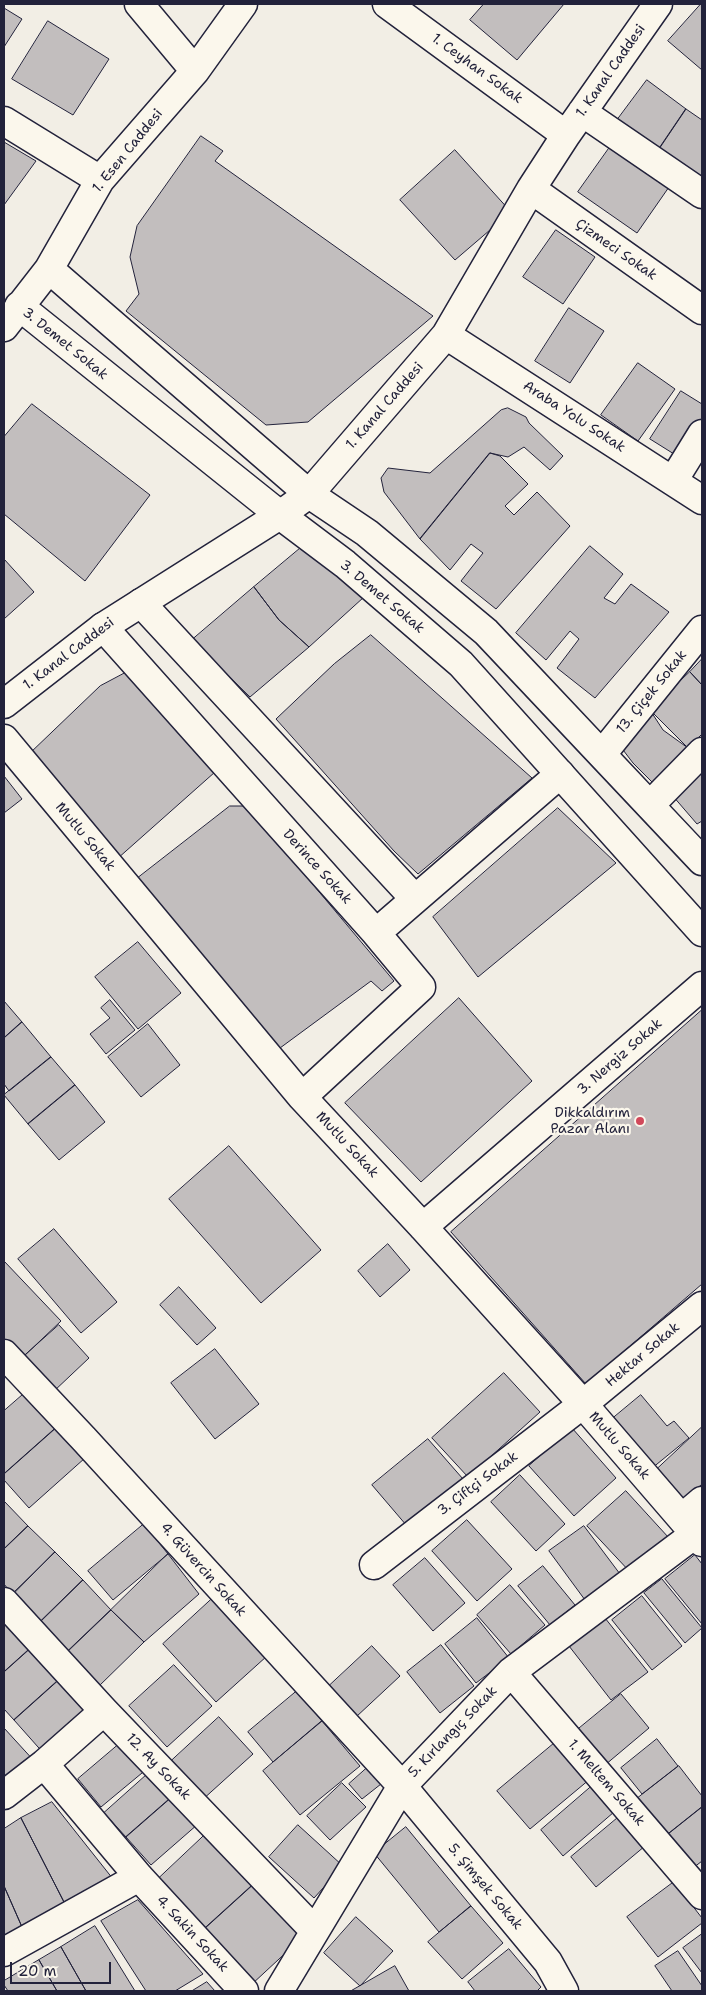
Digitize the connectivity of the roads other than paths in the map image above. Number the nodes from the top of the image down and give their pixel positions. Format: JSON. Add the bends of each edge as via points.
{"nodes":[{"id":1,"x":140,"y":4,"type":"edge"},
{"id":2,"x":242,"y":4,"type":"edge"},
{"id":3,"x":387,"y":4,"type":"edge"},
{"id":4,"x":658,"y":4,"type":"edge"},
{"id":5,"x":195,"y":71,"type":"junction"},
{"id":6,"x":582,"y":112,"type":"junction"},
{"id":7,"x":4,"y":121,"type":"edge"},
{"id":8,"x":566,"y":135,"type":"junction"},
{"id":9,"x":100,"y":180,"type":"junction"},
{"id":10,"x":531,"y":190,"type":"junction"},
{"id":11,"x":702,"y":194,"type":"edge"},
{"id":12,"x":49,"y":269,"type":"junction"},
{"id":13,"x":702,"y":310,"type":"edge"},
{"id":14,"x":11,"y":317,"type":"edge"},
{"id":15,"x":446,"y":335,"type":"junction"},
{"id":16,"x":702,"y":434,"type":"edge"},
{"id":17,"x":673,"y":482,"type":"junction"},
{"id":18,"x":309,"y":494,"type":"junction"},
{"id":19,"x":702,"y":500,"type":"edge"},
{"id":20,"x":280,"y":515,"type":"junction"},
{"id":21,"x":142,"y":603,"type":"junction"},
{"id":22,"x":103,"y":627,"type":"junction"},
{"id":23,"x":702,"y":630,"type":"edge"},
{"id":24,"x":4,"y":704,"type":"edge"},
{"id":25,"x":4,"y":739,"type":"edge"},
{"id":26,"x":702,"y":752,"type":"edge"},
{"id":27,"x":602,"y":754,"type":"junction"},
{"id":28,"x":560,"y":774,"type":"junction"},
{"id":29,"x":650,"y":805,"type":"junction"},
{"id":30,"x":702,"y":861,"type":"edge"},
{"id":31,"x":415,"y":899,"type":"junction"},
{"id":32,"x":702,"y":932,"type":"edge"},
{"id":33,"x":376,"y":933,"type":"junction"},
{"id":34,"x":702,"y":986,"type":"edge"},
{"id":35,"x":302,"y":1097,"type":"junction"},
{"id":36,"x":423,"y":1227,"type":"junction"},
{"id":37,"x":702,"y":1306,"type":"edge"},
{"id":38,"x":4,"y":1354,"type":"edge"},
{"id":39,"x":583,"y":1404,"type":"junction"},
{"id":40,"x":695,"y":1524,"type":"edge"},
{"id":41,"x":374,"y":1565,"type":"dead end"},
{"id":42,"x":4,"y":1602,"type":"edge"},
{"id":43,"x":510,"y":1672,"type":"junction"},
{"id":44,"x":104,"y":1711,"type":"junction"},
{"id":45,"x":44,"y":1764,"type":"junction"},
{"id":46,"x":402,"y":1786,"type":"junction"},
{"id":47,"x":4,"y":1795,"type":"edge"},
{"id":48,"x":139,"y":1877,"type":"junction"},
{"id":49,"x":702,"y":1895,"type":"edge"},
{"id":50,"x":314,"y":1930,"type":"junction"},
{"id":51,"x":4,"y":1952,"type":"edge"},
{"id":52,"x":244,"y":1991,"type":"edge"},
{"id":53,"x":278,"y":1991,"type":"edge"},
{"id":54,"x":564,"y":1991,"type":"edge"}],
"edges":[{"from":1,"to":5,"type":"street"},
{"from":2,"to":5,"type":"street","name":"1. Esen Caddesi"},
{"from":3,"to":8,"type":"street","name":"1. Ceyhan Sokak"},
{"from":4,"to":6,"type":"street","name":"1. Kanal Caddesi"},
{"from":5,"to":9,"type":"street","name":"1. Esen Caddesi"},
{"from":6,"to":8,"type":"street","name":"1. Kanal Caddesi"},
{"from":6,"to":11,"type":"street"},
{"from":7,"to":9,"type":"street"},
{"from":8,"to":10,"type":"street","name":"1. Kanal Caddesi"},
{"from":9,"to":12,"type":"street","name":"1. Esen Caddesi"},
{"from":10,"to":13,"type":"street","name":"Çizmeci Sokak"},
{"from":10,"to":15,"type":"street","name":"1. Kanal Caddesi"},
{"from":12,"to":14,"type":"street","name":"1. Esen Caddesi"},
{"from":12,"to":18,"type":"street"},
{"from":14,"to":20,"type":"street","name":"3. Demet Sokak"},
{"from":15,"to":17,"type":"street","name":"Araba Yolu Sokak"},
{"from":15,"to":18,"type":"street","name":"1. Kanal Caddesi"},
{"from":16,"to":17,"type":"street"},
{"from":17,"to":19,"type":"street","name":"Araba Yolu Sokak"},
{"from":18,"to":20,"type":"street","name":"1. Kanal Caddesi"},
{"from":18,"to":27,"type":"street","via":[[367,533],[486,632]]},
{"from":20,"to":21,"type":"street","name":"1. Kanal Caddesi"},
{"from":20,"to":28,"type":"street","name":"3. Demet Sokak","via":[[344,564],[461,664]]},
{"from":21,"to":22,"type":"street","name":"1. Kanal Caddesi"},
{"from":21,"to":31,"type":"street"},
{"from":22,"to":24,"type":"street","name":"1. Kanal Caddesi"},
{"from":22,"to":33,"type":"street","name":"Derince Sokak"},
{"from":23,"to":27,"type":"street","name":"13. Çiçek Sokak"},
{"from":25,"to":35,"type":"street","name":"Mutlu Sokak"},
{"from":26,"to":29,"type":"street"},
{"from":27,"to":29,"type":"street"},
{"from":28,"to":31,"type":"street"},
{"from":28,"to":32,"type":"street","name":"3. Demet Sokak"},
{"from":29,"to":30,"type":"street"},
{"from":31,"to":33,"type":"street"},
{"from":33,"to":35,"type":"street","name":"Derince Sokak","via":[[421,987]]},
{"from":34,"to":36,"type":"street","name":"3. Nergiz Sokak"},
{"from":35,"to":36,"type":"street","name":"Mutlu Sokak"},
{"from":36,"to":39,"type":"street","name":"Mutlu Sokak"},
{"from":37,"to":39,"type":"street","name":"Hektar Sokak"},
{"from":38,"to":46,"type":"street","name":"4. Güvercin Sokak"},
{"from":39,"to":40,"type":"street","name":"Mutlu Sokak"},
{"from":39,"to":41,"type":"street","name":"3. Çiftçi Sokak"},
{"from":40,"to":43,"type":"street","name":"5. Kırlangıç Sokak"},
{"from":42,"to":44,"type":"street","name":"12. Ay Sokak"},
{"from":43,"to":46,"type":"street","name":"5. Kırlangıç Sokak"},
{"from":43,"to":49,"type":"street","name":"1. Meltem Sokak"},
{"from":44,"to":45,"type":"street"},
{"from":44,"to":50,"type":"street","name":"12. Ay Sokak"},
{"from":45,"to":47,"type":"street"},
{"from":45,"to":48,"type":"street","name":"4. Sakin Sokak"},
{"from":46,"to":50,"type":"street","name":"5. Kırlangıç Sokak"},
{"from":46,"to":54,"type":"street","name":"5. Şimşek Sokak","via":[[548,1962]]},
{"from":48,"to":51,"type":"street"},
{"from":48,"to":52,"type":"street","name":"4. Sakin Sokak"},
{"from":50,"to":53,"type":"street","name":"5. Kırlangıç Sokak"}]}
